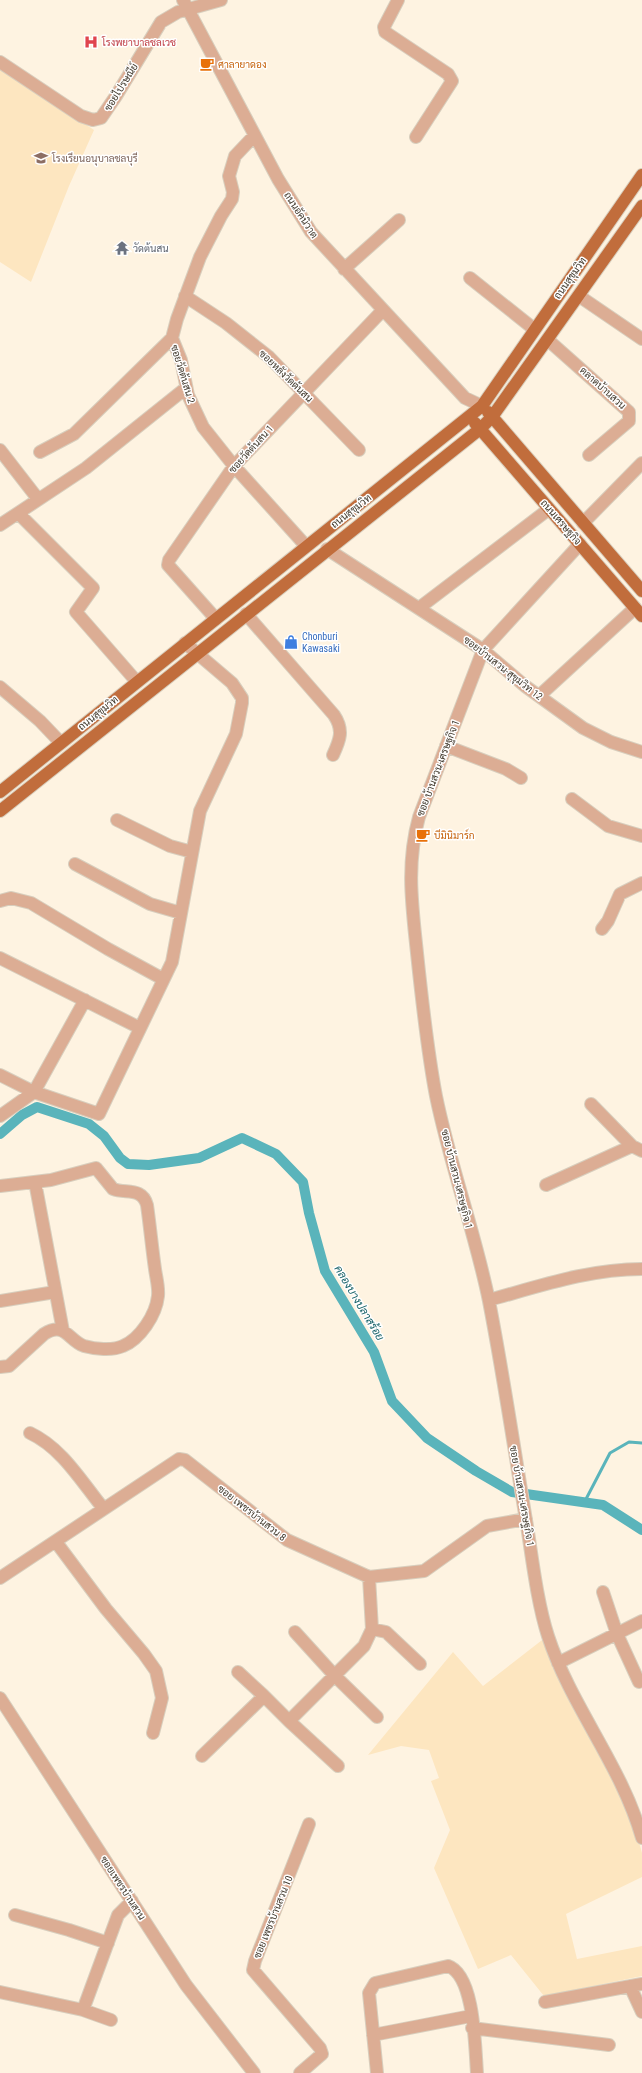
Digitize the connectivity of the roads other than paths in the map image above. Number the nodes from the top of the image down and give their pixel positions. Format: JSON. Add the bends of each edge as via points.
{"nodes":[{"id":1,"x":221,"y":0,"type":"edge"},
{"id":2,"x":398,"y":0,"type":"edge"},
{"id":3,"x":186,"y":4,"type":"edge"},
{"id":4,"x":0,"y":62,"type":"edge"},
{"id":5,"x":254,"y":136,"type":"junction"},
{"id":6,"x":416,"y":137,"type":"dead end"},
{"id":7,"x":642,"y":175,"type":"edge"},
{"id":8,"x":642,"y":206,"type":"edge"},
{"id":9,"x":399,"y":220,"type":"dead end"},
{"id":10,"x":344,"y":269,"type":"junction"},
{"id":11,"x":470,"y":278,"type":"dead end"},
{"id":12,"x":185,"y":296,"type":"junction"},
{"id":13,"x":579,"y":296,"type":"junction"},
{"id":14,"x":383,"y":310,"type":"junction"},
{"id":15,"x":534,"y":329,"type":"junction"},
{"id":16,"x":172,"y":338,"type":"junction"},
{"id":17,"x":642,"y":339,"type":"edge"},
{"id":18,"x":548,"y":340,"type":"junction"},
{"id":19,"x":186,"y":388,"type":"junction"},
{"id":20,"x":303,"y":392,"type":"junction"},
{"id":21,"x":465,"y":398,"type":"junction"},
{"id":22,"x":482,"y":406,"type":"junction"},
{"id":23,"x":470,"y":416,"type":"junction"},
{"id":24,"x":492,"y":417,"type":"junction"},
{"id":25,"x":480,"y":429,"type":"junction"},
{"id":26,"x":0,"y":450,"type":"edge"},
{"id":27,"x":359,"y":450,"type":"dead end"},
{"id":28,"x":40,"y":452,"type":"dead end"},
{"id":29,"x":589,"y":455,"type":"dead end"},
{"id":30,"x":642,"y":463,"type":"edge"},
{"id":31,"x":234,"y":466,"type":"junction"},
{"id":32,"x":38,"y":498,"type":"junction"},
{"id":33,"x":549,"y":509,"type":"junction"},
{"id":34,"x":18,"y":513,"type":"junction"},
{"id":35,"x":583,"y":523,"type":"junction"},
{"id":36,"x":0,"y":525,"type":"edge"},
{"id":37,"x":580,"y":544,"type":"junction"},
{"id":38,"x":306,"y":546,"type":"junction"},
{"id":39,"x":327,"y":549,"type":"junction"},
{"id":40,"x":642,"y":591,"type":"edge"},
{"id":41,"x":419,"y":608,"type":"junction"},
{"id":42,"x":638,"y":612,"type":"edge"},
{"id":43,"x":246,"y":614,"type":"junction"},
{"id":44,"x":216,"y":619,"type":"junction"},
{"id":45,"x":185,"y":643,"type":"junction"},
{"id":46,"x":483,"y":650,"type":"junction"},
{"id":47,"x":197,"y":653,"type":"junction"},
{"id":48,"x":137,"y":682,"type":"junction"},
{"id":49,"x":0,"y":687,"type":"edge"},
{"id":50,"x":538,"y":696,"type":"junction"},
{"id":51,"x":61,"y":744,"type":"junction"},
{"id":52,"x":446,"y":746,"type":"junction"},
{"id":53,"x":642,"y":752,"type":"edge"},
{"id":54,"x":333,"y":755,"type":"dead end"},
{"id":55,"x":521,"y":778,"type":"dead end"},
{"id":56,"x":0,"y":792,"type":"edge"},
{"id":57,"x":572,"y":799,"type":"dead end"},
{"id":58,"x":0,"y":811,"type":"edge"},
{"id":59,"x":117,"y":820,"type":"dead end"},
{"id":60,"x":642,"y":836,"type":"edge"},
{"id":61,"x":192,"y":852,"type":"junction"},
{"id":62,"x":75,"y":864,"type":"dead end"},
{"id":63,"x":642,"y":883,"type":"edge"},
{"id":64,"x":0,"y":901,"type":"edge"},
{"id":65,"x":181,"y":913,"type":"junction"},
{"id":66,"x":602,"y":929,"type":"dead end"},
{"id":67,"x":0,"y":958,"type":"edge"},
{"id":68,"x":163,"y":979,"type":"junction"},
{"id":69,"x":85,"y":1000,"type":"junction"},
{"id":70,"x":140,"y":1028,"type":"junction"},
{"id":71,"x":0,"y":1075,"type":"edge"},
{"id":72,"x":34,"y":1092,"type":"junction"},
{"id":73,"x":591,"y":1104,"type":"dead end"},
{"id":74,"x":0,"y":1116,"type":"edge"},
{"id":75,"x":637,"y":1148,"type":"edge"},
{"id":76,"x":35,"y":1182,"type":"junction"},
{"id":77,"x":546,"y":1185,"type":"dead end"},
{"id":78,"x":0,"y":1186,"type":"edge"},
{"id":79,"x":642,"y":1269,"type":"edge"},
{"id":80,"x":55,"y":1292,"type":"junction"},
{"id":81,"x":489,"y":1300,"type":"junction"},
{"id":82,"x":0,"y":1301,"type":"edge"},
{"id":83,"x":63,"y":1331,"type":"junction"},
{"id":84,"x":0,"y":1368,"type":"edge"},
{"id":85,"x":30,"y":1433,"type":"dead end"},
{"id":86,"x":103,"y":1508,"type":"junction"},
{"id":87,"x":526,"y":1519,"type":"junction"},
{"id":88,"x":56,"y":1542,"type":"junction"},
{"id":89,"x":369,"y":1577,"type":"junction"},
{"id":90,"x":0,"y":1578,"type":"edge"},
{"id":91,"x":603,"y":1592,"type":"dead end"},
{"id":92,"x":642,"y":1621,"type":"edge"},
{"id":93,"x":372,"y":1629,"type":"junction"},
{"id":94,"x":295,"y":1632,"type":"dead end"},
{"id":95,"x":617,"y":1634,"type":"junction"},
{"id":96,"x":558,"y":1662,"type":"junction"},
{"id":97,"x":420,"y":1664,"type":"dead end"},
{"id":98,"x":238,"y":1672,"type":"dead end"},
{"id":99,"x":335,"y":1676,"type":"junction"},
{"id":100,"x":639,"y":1682,"type":"dead end"},
{"id":101,"x":264,"y":1696,"type":"junction"},
{"id":102,"x":0,"y":1698,"type":"edge"},
{"id":103,"x":377,"y":1717,"type":"dead end"},
{"id":104,"x":289,"y":1721,"type":"junction"},
{"id":105,"x":153,"y":1733,"type":"dead end"},
{"id":106,"x":202,"y":1756,"type":"dead end"},
{"id":107,"x":338,"y":1766,"type":"dead end"},
{"id":108,"x":309,"y":1824,"type":"dead end"},
{"id":109,"x":642,"y":1838,"type":"edge"},
{"id":110,"x":132,"y":1901,"type":"junction"},
{"id":111,"x":15,"y":1915,"type":"dead end"},
{"id":112,"x":108,"y":1943,"type":"junction"},
{"id":113,"x":642,"y":1984,"type":"edge"},
{"id":114,"x":630,"y":1986,"type":"junction"},
{"id":115,"x":0,"y":1992,"type":"edge"},
{"id":116,"x":545,"y":2002,"type":"dead end"},
{"id":117,"x":83,"y":2010,"type":"junction"},
{"id":118,"x":642,"y":2012,"type":"edge"},
{"id":119,"x":111,"y":2020,"type":"dead end"},
{"id":120,"x":472,"y":2022,"type":"junction"},
{"id":121,"x":373,"y":2036,"type":"junction"},
{"id":122,"x":609,"y":2045,"type":"dead end"},
{"id":123,"x":254,"y":2073,"type":"edge"},
{"id":124,"x":300,"y":2073,"type":"edge"},
{"id":125,"x":377,"y":2073,"type":"edge"},
{"id":126,"x":477,"y":2073,"type":"edge"}],
"edges":[{"from":1,"to":3,"type":"street"},
{"from":2,"to":6,"type":"street","via":[[384,27],[384,32],[448,74],[452,81]]},
{"from":3,"to":4,"type":"street","name":"ซอยไปรษณีย์","via":[[161,22],[101,118],[93,120],[81,116]]},
{"from":3,"to":5,"type":"street","name":"ถนนอัคนิวาต"},
{"from":5,"to":10,"type":"street","name":"ถนนอัคนิวาต","via":[[311,232]]},
{"from":5,"to":12,"type":"street","name":"ซอยวัดต้นสน 2","via":[[235,156],[229,176],[232,199],[200,258]]},
{"from":7,"to":15,"type":"main road","name":"ถนนสุขุมวิท"},
{"from":8,"to":13,"type":"main road","name":"ถนนสุขุมวิท"},
{"from":9,"to":10,"type":"street"},
{"from":10,"to":14,"type":"street","name":"ถนนอัคนิวาต"},
{"from":11,"to":15,"type":"street"},
{"from":12,"to":16,"type":"street","name":"ซอยวัดต้นสน 2"},
{"from":12,"to":20,"type":"street","name":"ซอยหลังวัดต้นสน","via":[[226,323],[269,357]]},
{"from":13,"to":17,"type":"street"},
{"from":13,"to":18,"type":"main road","name":"ถนนสุขุมวิท"},
{"from":14,"to":20,"type":"street","name":"ซอยวัดต้นสน 1"},
{"from":14,"to":21,"type":"street","name":"ถนนอัคนิวาต"},
{"from":15,"to":22,"type":"main road","name":"ถนนสุขุมวิท"},
{"from":16,"to":19,"type":"street","name":"ซอยวัดต้นสน 2","via":[[181,360]]},
{"from":16,"to":28,"type":"street","via":[[74,434]]},
{"from":18,"to":24,"type":"main road","name":"ถนนสุขุมวิท"},
{"from":18,"to":29,"type":"street","name":"ตลาดบ้านสวน","via":[[629,412],[628,421]]},
{"from":19,"to":31,"type":"street","name":"ซอยวัดต้นสน 2","via":[[203,427]]},
{"from":19,"to":32,"type":"street","via":[[86,468]]},
{"from":20,"to":27,"type":"street","name":"ซอยหลังวัดต้นสน"},
{"from":20,"to":31,"type":"street","name":"ซอยวัดต้นสน 1"},
{"from":21,"to":22,"type":"street","name":"ถนนอัคนิวาต"},
{"from":21,"to":23,"type":"street","name":"ถนนอัคนิวาต"},
{"from":22,"to":23,"type":"main road","name":"ถนนสุขุมวิท"},
{"from":22,"to":24,"type":"main road","name":"ถนนเศรษฐกิจ"},
{"from":23,"to":25,"type":"main road","name":"ถนนเศรษฐกิจ"},
{"from":23,"to":38,"type":"main road","name":"ถนนสุขุมวิท"},
{"from":24,"to":25,"type":"main road","name":"ถนนสุขุมวิท"},
{"from":24,"to":35,"type":"main road","name":"ถนนเศรษฐกิจ"},
{"from":25,"to":33,"type":"main road","name":"ถนนเศรษฐกิจ"},
{"from":25,"to":39,"type":"main road","name":"ถนนสุขุมวิท"},
{"from":26,"to":32,"type":"street"},
{"from":30,"to":35,"type":"street"},
{"from":31,"to":38,"type":"street","name":"ซอยวัดต้นสน 2"},
{"from":31,"to":44,"type":"street","name":"ซอยวัดต้นสน 1","via":[[168,565]]},
{"from":32,"to":34,"type":"street"},
{"from":33,"to":37,"type":"main road","name":"ถนนเศรษฐกิจ"},
{"from":33,"to":41,"type":"street"},
{"from":34,"to":36,"type":"street"},
{"from":34,"to":48,"type":"street","via":[[93,588],[76,612]]},
{"from":35,"to":40,"type":"main road","name":"ถนนเศรษฐกิจ"},
{"from":37,"to":42,"type":"main road","name":"ถนนเศรษฐกิจ"},
{"from":37,"to":46,"type":"street","name":"ซอย บ้านสวน-เศรษฐกิจ 1"},
{"from":38,"to":44,"type":"main road","name":"ถนนสุขุมวิท"},
{"from":39,"to":41,"type":"street","name":"ซอยบ้านสวน-สุขุมวิท 12"},
{"from":39,"to":43,"type":"main road","name":"ถนนสุขุมวิท"},
{"from":41,"to":46,"type":"street","name":"ซอยบ้านสวน-สุขุมวิท 12"},
{"from":42,"to":50,"type":"street"},
{"from":43,"to":47,"type":"main road","name":"ถนนสุขุมวิท"},
{"from":43,"to":54,"type":"street","via":[[340,724],[339,741]]},
{"from":44,"to":45,"type":"main road","name":"ถนนสุขุมวิท"},
{"from":45,"to":47,"type":"street"},
{"from":45,"to":48,"type":"main road","name":"ถนนสุขุมวิท"},
{"from":46,"to":50,"type":"street","name":"ซอยบ้านสวน-สุขุมวิท 12"},
{"from":46,"to":52,"type":"street","name":"ซอย บ้านสวน-เศรษฐกิจ 1"},
{"from":47,"to":58,"type":"main road","name":"ถนนสุขุมวิท"},
{"from":47,"to":61,"type":"street","via":[[232,683],[242,698],[242,704],[236,734],[200,810]]},
{"from":48,"to":51,"type":"main road","name":"ถนนสุขุมวิท"},
{"from":49,"to":51,"type":"street","via":[[40,721]]},
{"from":50,"to":53,"type":"street","name":"ซอยบ้านสวน-สุขุมวิท 12","via":[[583,728],[611,742]]},
{"from":51,"to":56,"type":"main road","name":"ถนนสุขุมวิท"},
{"from":52,"to":55,"type":"street","via":[[506,769]]},
{"from":52,"to":81,"type":"street","name":"ซอย บ้านสวน-เศรษฐกิจ 1","via":[[412,841],[410,865],[413,916],[436,1097]]},
{"from":57,"to":60,"type":"street","via":[[608,826],[631,835]]},
{"from":59,"to":61,"type":"street","via":[[170,846]]},
{"from":61,"to":65,"type":"street"},
{"from":62,"to":65,"type":"street","via":[[150,904]]},
{"from":63,"to":66,"type":"street","via":[[620,894]]},
{"from":64,"to":68,"type":"street","via":[[12,898],[31,903]]},
{"from":65,"to":68,"type":"street","via":[[172,962]]},
{"from":67,"to":69,"type":"street"},
{"from":68,"to":70,"type":"street"},
{"from":69,"to":70,"type":"street"},
{"from":69,"to":72,"type":"street"},
{"from":70,"to":72,"type":"street","via":[[100,1114]]},
{"from":71,"to":72,"type":"street"},
{"from":72,"to":74,"type":"street"},
{"from":73,"to":75,"type":"street"},
{"from":75,"to":77,"type":"street"},
{"from":76,"to":78,"type":"street"},
{"from":76,"to":80,"type":"street"},
{"from":76,"to":83,"type":"street","via":[[96,1168],[111,1188],[138,1193],[147,1205],[158,1294],[145,1327],[128,1343],[115,1348],[83,1345]]},
{"from":79,"to":81,"type":"street","via":[[617,1269],[581,1274]]},
{"from":80,"to":82,"type":"street"},
{"from":80,"to":83,"type":"street"},
{"from":81,"to":87,"type":"street","name":"ซอย บ้านสวน-เศรษฐกิจ 1"},
{"from":83,"to":84,"type":"street","via":[[48,1332],[9,1366]]},
{"from":85,"to":86,"type":"street","via":[[46,1442],[61,1456]]},
{"from":86,"to":88,"type":"street","name":"ซอย เพชรบ้านสวน 8"},
{"from":86,"to":89,"type":"street","name":"ซอย เพชรบ้านสวน 8","via":[[179,1458],[185,1460],[287,1540]]},
{"from":87,"to":89,"type":"street","via":[[487,1526],[424,1571]]},
{"from":87,"to":96,"type":"street","name":"ซอย บ้านสวน-เศรษฐกิจ 1","via":[[547,1635]]},
{"from":88,"to":90,"type":"street","name":"ซอย เพชรบ้านสวน 8"},
{"from":88,"to":105,"type":"street","via":[[156,1671],[162,1698]]},
{"from":89,"to":93,"type":"street"},
{"from":91,"to":95,"type":"street"},
{"from":92,"to":95,"type":"street"},
{"from":93,"to":97,"type":"street","via":[[386,1632]]},
{"from":93,"to":99,"type":"street","via":[[364,1646]]},
{"from":94,"to":99,"type":"street"},
{"from":95,"to":96,"type":"street"},
{"from":95,"to":100,"type":"street"},
{"from":96,"to":109,"type":"street","name":"ซอย บ้านสวน-เศรษฐกิจ 1","via":[[624,1791]]},
{"from":98,"to":101,"type":"street"},
{"from":99,"to":103,"type":"street"},
{"from":99,"to":104,"type":"street"},
{"from":101,"to":104,"type":"street"},
{"from":101,"to":106,"type":"street"},
{"from":102,"to":110,"type":"street","name":"ซอยเพชรบ้านสวน"},
{"from":104,"to":107,"type":"street"},
{"from":108,"to":124,"type":"street","name":"ซอย เพชรบ้านสวน 10","via":[[253,1970],[320,2048],[322,2054]]},
{"from":110,"to":112,"type":"street","via":[[118,1915]]},
{"from":110,"to":123,"type":"street","name":"ซอยเพชรบ้านสวน","via":[[186,1985]]},
{"from":111,"to":112,"type":"street"},
{"from":112,"to":117,"type":"street"},
{"from":113,"to":114,"type":"street"},
{"from":114,"to":116,"type":"street"},
{"from":114,"to":118,"type":"street"},
{"from":115,"to":117,"type":"street"},
{"from":117,"to":119,"type":"street"},
{"from":120,"to":121,"type":"street"},
{"from":120,"to":121,"type":"street","via":[[470,2000],[460,1975],[448,1966],[374,1983],[369,1993]]},
{"from":120,"to":122,"type":"street"},
{"from":120,"to":126,"type":"street"},
{"from":121,"to":125,"type":"street"}]}
